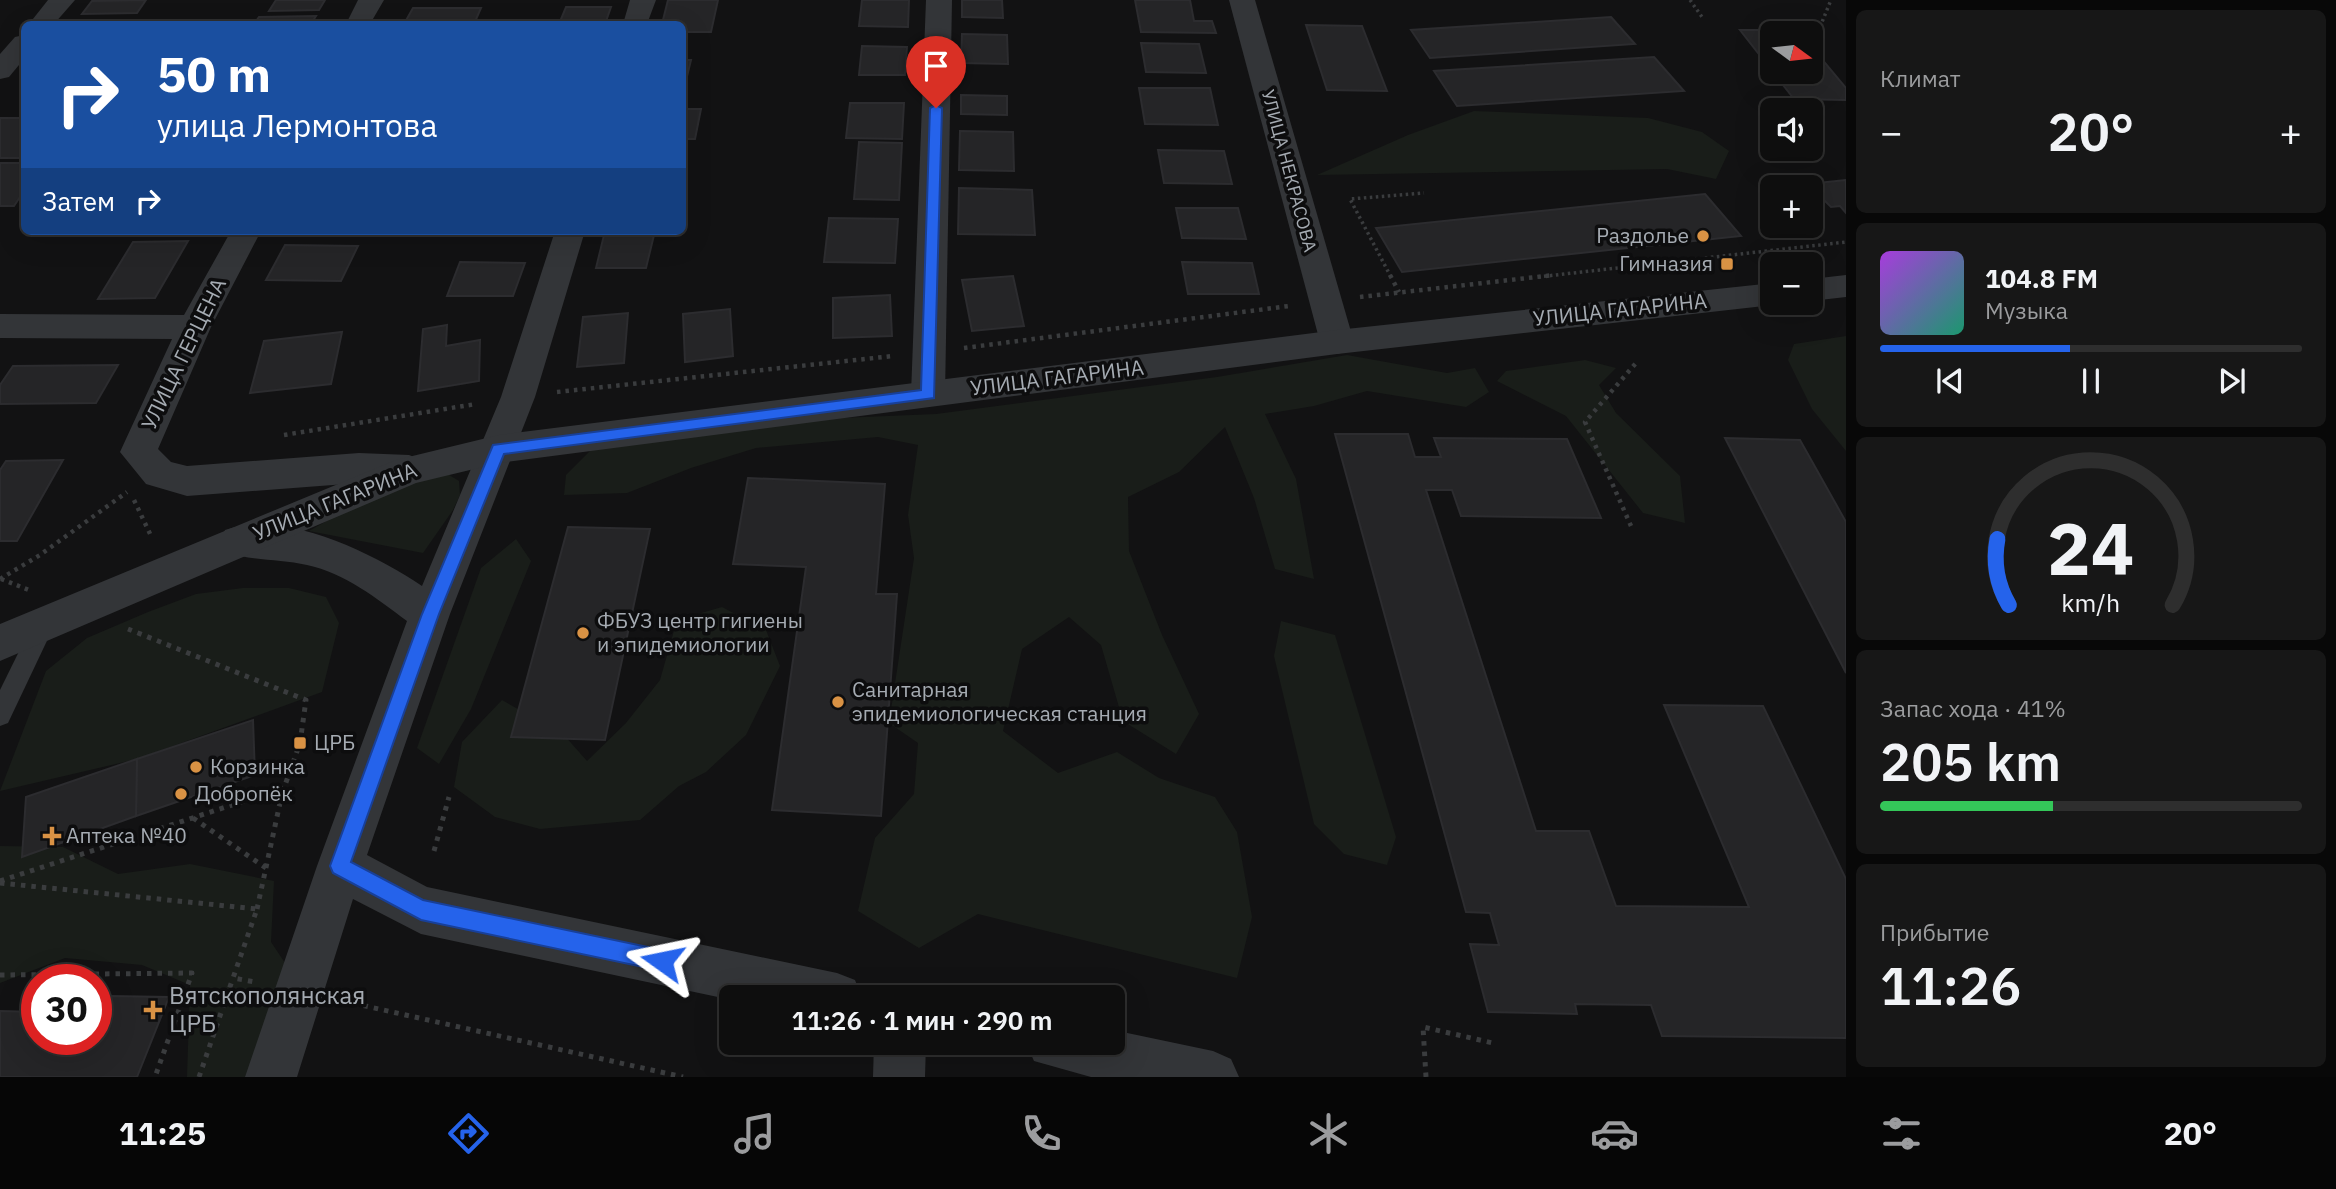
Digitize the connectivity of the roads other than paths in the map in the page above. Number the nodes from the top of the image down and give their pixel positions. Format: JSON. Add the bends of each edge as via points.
{"nodes":[{"id":1,"x":62,"y":0,"type":"edge"},
{"id":2,"x":371,"y":0,"type":"edge"},
{"id":3,"x":642,"y":0,"type":"edge"},
{"id":4,"x":939,"y":0,"type":"edge"},
{"id":5,"x":1242,"y":0,"type":"edge"},
{"id":6,"x":44,"y":21,"type":"edge"},
{"id":7,"x":360,"y":21,"type":"edge"},
{"id":8,"x":636,"y":21,"type":"edge"},
{"id":9,"x":21,"y":46,"type":"edge"},
{"id":10,"x":0,"y":71,"type":"edge"},
{"id":11,"x":244,"y":235,"type":"edge"},
{"id":12,"x":569,"y":235,"type":"edge"},
{"id":13,"x":1846,"y":286,"type":"edge"},
{"id":14,"x":1823,"y":289,"type":"edge"},
{"id":15,"x":1760,"y":295,"type":"edge"},
{"id":16,"x":0,"y":326,"type":"edge"},
{"id":17,"x":194,"y":327,"type":"junction"},
{"id":18,"x":1337,"y":342,"type":"junction"},
{"id":19,"x":929,"y":394,"type":"junction"},
{"id":20,"x":499,"y":449,"type":"junction"},
{"id":21,"x":409,"y":470,"type":"junction"},
{"id":22,"x":239,"y":541,"type":"junction"},
{"id":23,"x":430,"y":614,"type":"junction"},
{"id":24,"x":43,"y":626,"type":"junction"},
{"id":25,"x":0,"y":643,"type":"edge"},
{"id":26,"x":0,"y":715,"type":"edge"},
{"id":27,"x":340,"y":866,"type":"junction"},
{"id":28,"x":776,"y":985,"type":"edge"},
{"id":29,"x":900,"y":1055,"type":"edge"},
{"id":30,"x":1109,"y":1055,"type":"edge"},
{"id":31,"x":271,"y":1077,"type":"edge"},
{"id":32,"x":899,"y":1077,"type":"edge"},
{"id":33,"x":1213,"y":1077,"type":"edge"}],
"edges":[{"from":1,"to":6,"type":"street"},
{"from":2,"to":7,"type":"street"},
{"from":3,"to":8,"type":"street"},
{"from":4,"to":19,"type":"street"},
{"from":5,"to":18,"type":"street","name":"УЛИЦА НЕКРАСОВА"},
{"from":9,"to":10,"type":"street"},
{"from":11,"to":17,"type":"street","name":"УЛИЦА ГЕРЦЕНА"},
{"from":12,"to":20,"type":"street"},
{"from":13,"to":14,"type":"street"},
{"from":15,"to":18,"type":"street","name":"УЛИЦА ГАГАРИНА"},
{"from":16,"to":17,"type":"street"},
{"from":17,"to":21,"type":"street","name":"УЛИЦА ГЕРЦЕНА","via":[[138,452],[159,474],[187,481],[359,468]]},
{"from":18,"to":19,"type":"street","name":"УЛИЦА ГАГАРИНА"},
{"from":19,"to":20,"type":"street","name":"УЛИЦА ГАГАРИНА"},
{"from":20,"to":21,"type":"street","name":"УЛИЦА ГАГАРИНА"},
{"from":20,"to":23,"type":"street"},
{"from":21,"to":22,"type":"street","name":"УЛИЦА ГАГАРИНА"},
{"from":22,"to":23,"type":"street","via":[[280,544],[332,556],[373,576]]},
{"from":22,"to":24,"type":"street","name":"УЛИЦА ГАГАРИНА"},
{"from":23,"to":27,"type":"street"},
{"from":24,"to":25,"type":"street","name":"УЛИЦА ГАГАРИНА"},
{"from":24,"to":26,"type":"lane"},
{"from":27,"to":28,"type":"street","via":[[421,910]]},
{"from":27,"to":31,"type":"street"},
{"from":29,"to":32,"type":"street"},
{"from":30,"to":33,"type":"street"}]}
